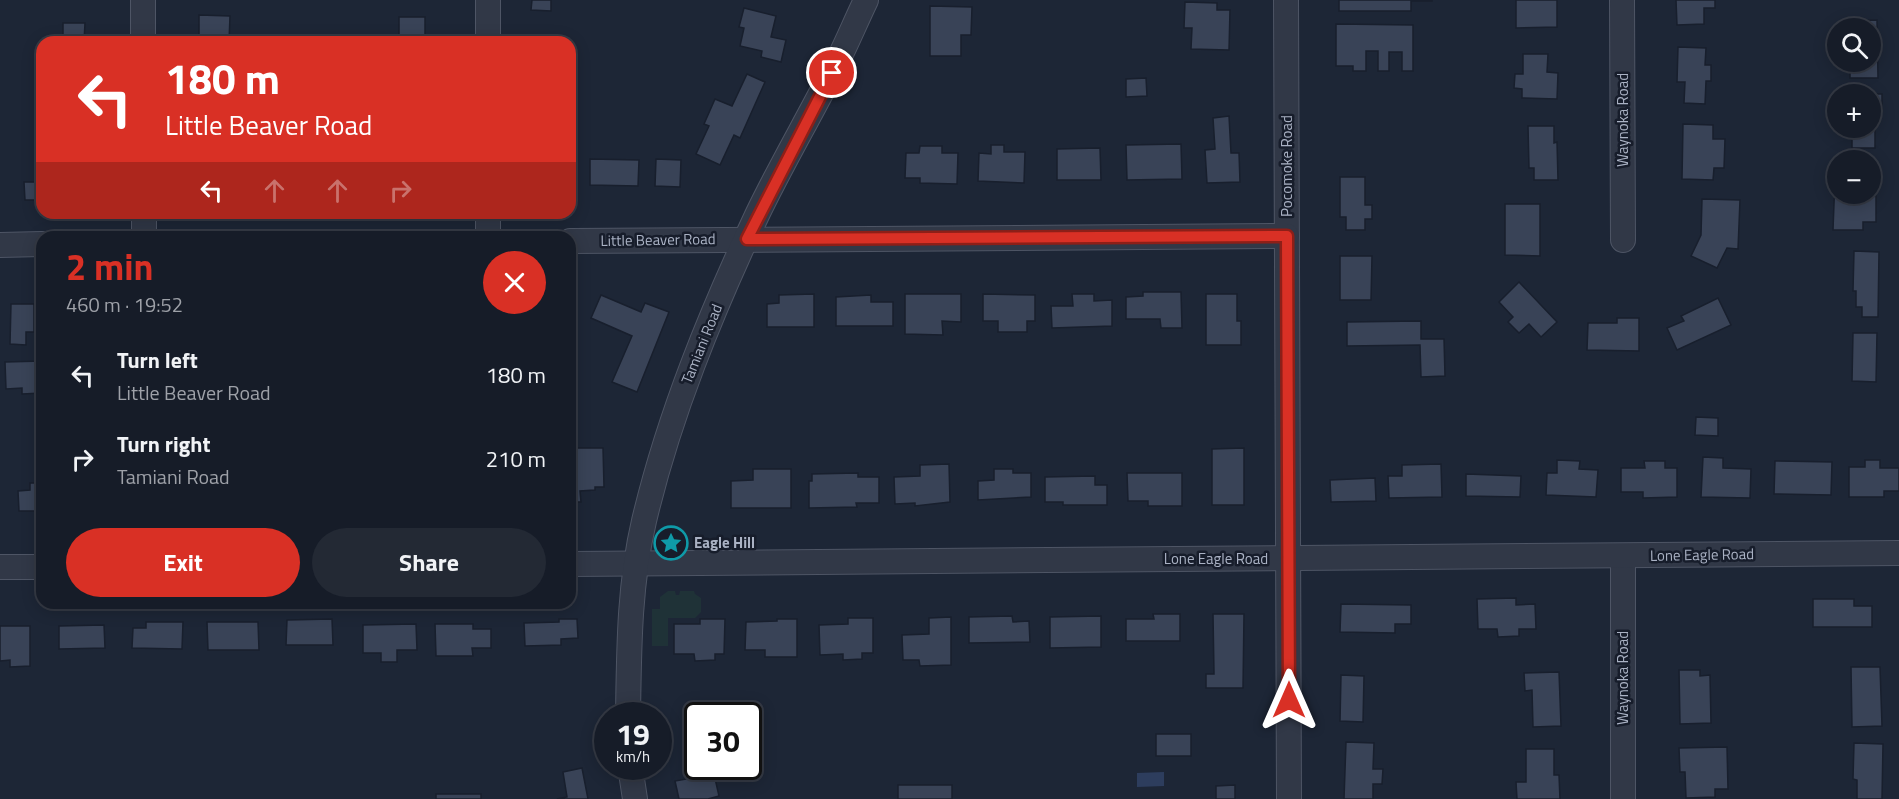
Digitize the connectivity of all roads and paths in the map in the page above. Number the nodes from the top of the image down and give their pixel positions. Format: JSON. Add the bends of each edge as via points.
{"nodes":[{"id":1,"x":142,"y":0,"type":"edge"},
{"id":2,"x":488,"y":0,"type":"edge"},
{"id":3,"x":866,"y":0,"type":"edge"},
{"id":4,"x":1286,"y":0,"type":"edge"},
{"id":5,"x":1622,"y":0,"type":"edge"},
{"id":6,"x":143,"y":36,"type":"edge"},
{"id":7,"x":488,"y":36,"type":"edge"},
{"id":8,"x":1287,"y":236,"type":"junction"},
{"id":9,"x":747,"y":239,"type":"junction"},
{"id":10,"x":1623,"y":240,"type":"dead end"},
{"id":11,"x":576,"y":241,"type":"edge"},
{"id":12,"x":0,"y":244,"type":"edge"},
{"id":13,"x":36,"y":244,"type":"edge"},
{"id":14,"x":1899,"y":553,"type":"edge"},
{"id":15,"x":1623,"y":556,"type":"junction"},
{"id":16,"x":1288,"y":558,"type":"junction"},
{"id":17,"x":576,"y":564,"type":"edge"},
{"id":18,"x":636,"y":564,"type":"junction"},
{"id":19,"x":0,"y":567,"type":"edge"},
{"id":20,"x":36,"y":567,"type":"edge"},
{"id":21,"x":628,"y":702,"type":"edge"},
{"id":22,"x":632,"y":780,"type":"edge"},
{"id":23,"x":635,"y":799,"type":"edge"},
{"id":24,"x":1289,"y":799,"type":"edge"},
{"id":25,"x":1623,"y":799,"type":"edge"}],
"edges":[{"from":1,"to":6,"type":"street"},
{"from":2,"to":7,"type":"street"},
{"from":3,"to":9,"type":"street","name":"Tamiani Road"},
{"from":4,"to":8,"type":"street","name":"Pocomoke Road"},
{"from":5,"to":10,"type":"street","name":"Waynoka Road"},
{"from":8,"to":9,"type":"street","name":"Little Beaver Road"},
{"from":8,"to":16,"type":"street","name":"Pocomoke Road"},
{"from":9,"to":11,"type":"street","name":"Little Beaver Road"},
{"from":9,"to":18,"type":"street","name":"Tamiani Road","via":[[667,436]]},
{"from":12,"to":13,"type":"street"},
{"from":14,"to":15,"type":"street","name":"Lone Eagle Road"},
{"from":15,"to":16,"type":"street","name":"Lone Eagle Road"},
{"from":15,"to":25,"type":"street","name":"Waynoka Road"},
{"from":16,"to":18,"type":"street","name":"Lone Eagle Road"},
{"from":16,"to":24,"type":"street","name":"Pocomoke Road"},
{"from":17,"to":18,"type":"street","name":"Lone Eagle Road"},
{"from":18,"to":21,"type":"street","name":"Tamiani Road"},
{"from":19,"to":20,"type":"street"},
{"from":22,"to":23,"type":"street"}]}
